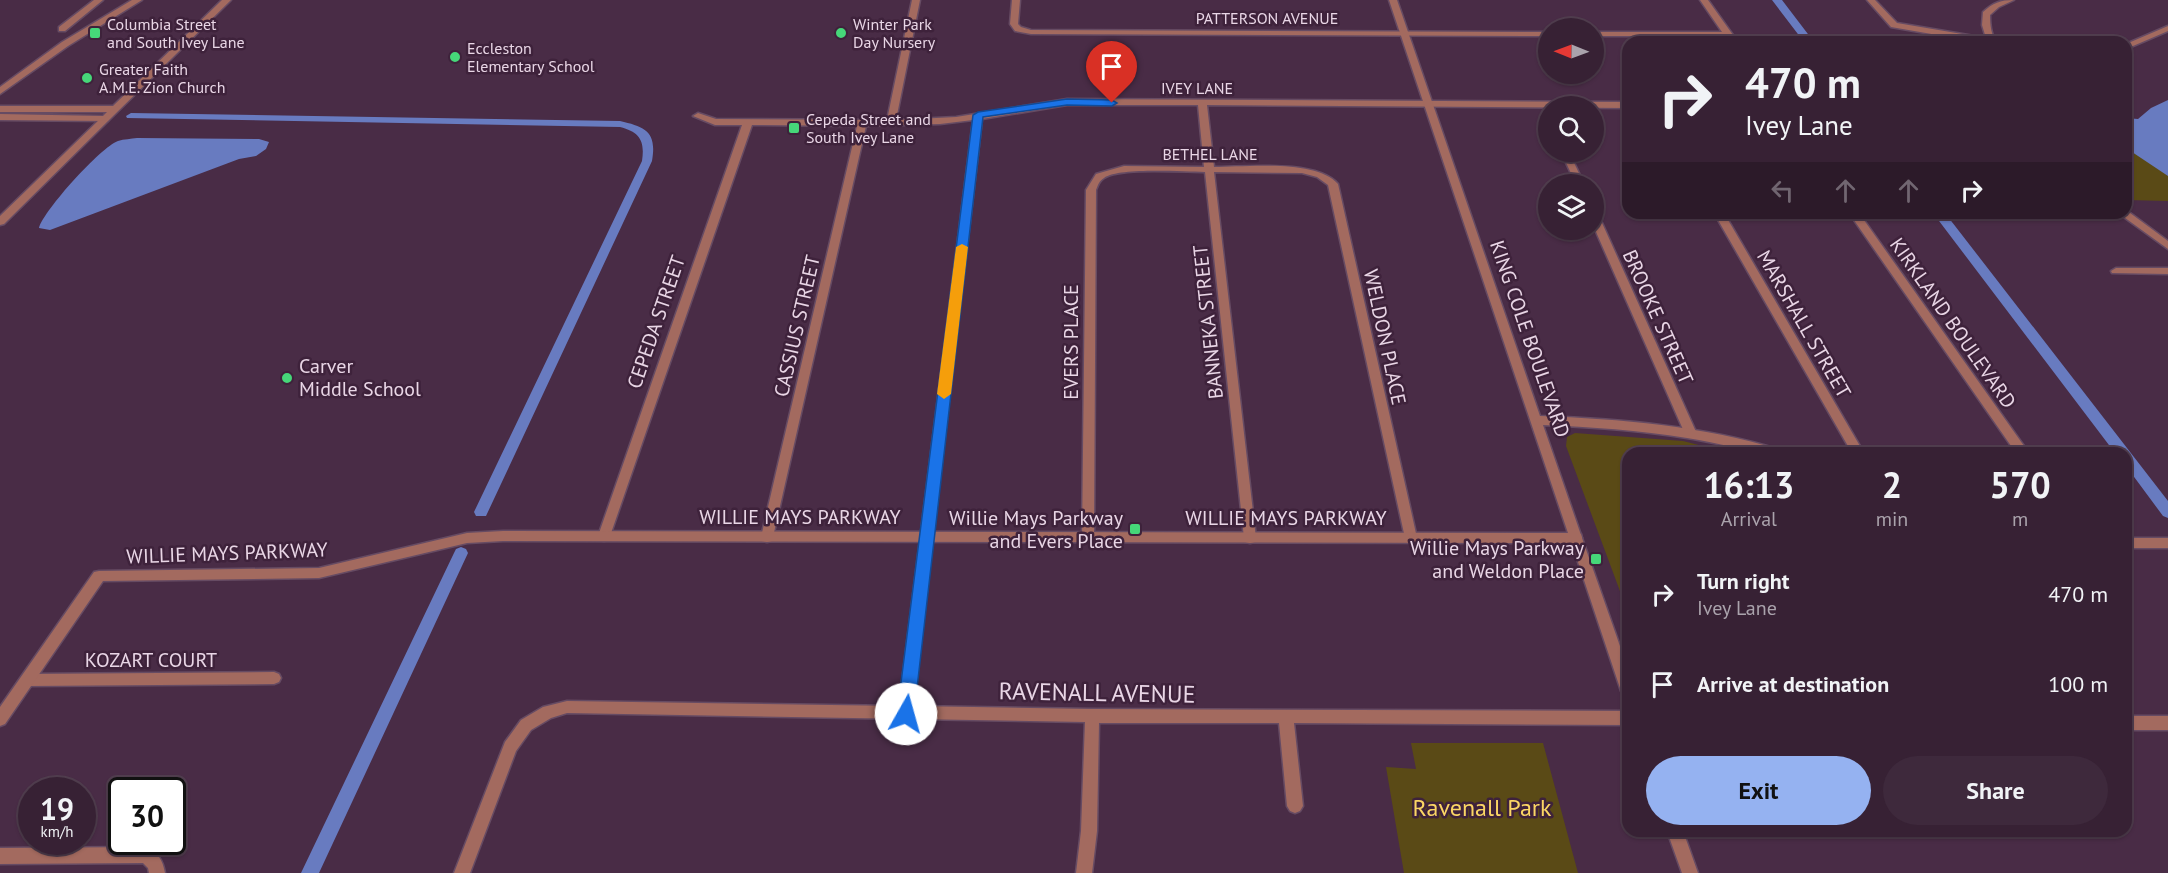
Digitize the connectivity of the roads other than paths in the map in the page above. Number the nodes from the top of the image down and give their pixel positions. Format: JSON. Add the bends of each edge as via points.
{"nodes":[{"id":1,"x":99,"y":0,"type":"edge"},
{"id":2,"x":138,"y":0,"type":"edge"},
{"id":3,"x":226,"y":0,"type":"edge"},
{"id":4,"x":916,"y":0,"type":"edge"},
{"id":5,"x":1016,"y":0,"type":"edge"},
{"id":6,"x":1393,"y":0,"type":"edge"},
{"id":7,"x":1704,"y":0,"type":"edge"},
{"id":8,"x":1871,"y":0,"type":"edge"},
{"id":9,"x":2010,"y":0,"type":"edge"},
{"id":10,"x":59,"y":27,"type":"dead end"},
{"id":11,"x":2168,"y":28,"type":"edge"},
{"id":12,"x":1404,"y":34,"type":"junction"},
{"id":13,"x":1538,"y":34,"type":"edge"},
{"id":14,"x":1604,"y":34,"type":"edge"},
{"id":15,"x":1662,"y":36,"type":"edge"},
{"id":16,"x":1730,"y":36,"type":"edge"},
{"id":17,"x":1957,"y":36,"type":"edge"},
{"id":18,"x":1990,"y":36,"type":"edge"},
{"id":19,"x":2132,"y":44,"type":"edge"},
{"id":20,"x":20,"y":76,"type":"junction"},
{"id":21,"x":0,"y":84,"type":"edge"},
{"id":22,"x":0,"y":91,"type":"edge"},
{"id":23,"x":1202,"y":103,"type":"junction"},
{"id":24,"x":1428,"y":104,"type":"junction"},
{"id":25,"x":1622,"y":105,"type":"edge"},
{"id":26,"x":1604,"y":106,"type":"edge"},
{"id":27,"x":0,"y":109,"type":"edge"},
{"id":28,"x":115,"y":109,"type":"junction"},
{"id":29,"x":1538,"y":109,"type":"edge"},
{"id":30,"x":978,"y":115,"type":"junction"},
{"id":31,"x":698,"y":116,"type":"dead end"},
{"id":32,"x":0,"y":117,"type":"edge"},
{"id":33,"x":105,"y":119,"type":"junction"},
{"id":34,"x":748,"y":122,"type":"junction"},
{"id":35,"x":862,"y":123,"type":"junction"},
{"id":36,"x":891,"y":123,"type":"junction"},
{"id":37,"x":1124,"y":169,"type":"joint"},
{"id":38,"x":1209,"y":169,"type":"junction"},
{"id":39,"x":1296,"y":170,"type":"joint"},
{"id":40,"x":2132,"y":218,"type":"edge"},
{"id":41,"x":1722,"y":219,"type":"edge"},
{"id":42,"x":1858,"y":219,"type":"edge"},
{"id":43,"x":0,"y":222,"type":"edge"},
{"id":44,"x":1604,"y":239,"type":"edge"},
{"id":45,"x":2168,"y":246,"type":"edge"},
{"id":46,"x":2116,"y":271,"type":"dead end"},
{"id":47,"x":2168,"y":271,"type":"edge"},
{"id":48,"x":1536,"y":420,"type":"junction"},
{"id":49,"x":1691,"y":434,"type":"junction"},
{"id":50,"x":1750,"y":447,"type":"edge"},
{"id":51,"x":1855,"y":447,"type":"edge"},
{"id":52,"x":2018,"y":447,"type":"edge"},
{"id":53,"x":604,"y":536,"type":"junction"},
{"id":54,"x":767,"y":537,"type":"junction"},
{"id":55,"x":927,"y":537,"type":"junction"},
{"id":56,"x":1088,"y":537,"type":"junction"},
{"id":57,"x":1250,"y":538,"type":"junction"},
{"id":58,"x":1411,"y":538,"type":"junction"},
{"id":59,"x":1576,"y":538,"type":"junction"},
{"id":60,"x":2132,"y":543,"type":"edge"},
{"id":61,"x":2168,"y":543,"type":"edge"},
{"id":62,"x":1622,"y":673,"type":"edge"},
{"id":63,"x":274,"y":678,"type":"dead end"},
{"id":64,"x":28,"y":680,"type":"junction"},
{"id":65,"x":906,"y":714,"type":"junction"},
{"id":66,"x":1092,"y":716,"type":"junction"},
{"id":67,"x":1286,"y":718,"type":"junction"},
{"id":68,"x":1622,"y":718,"type":"edge"},
{"id":69,"x":0,"y":719,"type":"edge"},
{"id":70,"x":2132,"y":723,"type":"edge"},
{"id":71,"x":2168,"y":723,"type":"edge"},
{"id":72,"x":1295,"y":806,"type":"dead end"},
{"id":73,"x":1677,"y":837,"type":"edge"},
{"id":74,"x":0,"y":856,"type":"edge"},
{"id":75,"x":157,"y":873,"type":"edge"},
{"id":76,"x":462,"y":873,"type":"edge"},
{"id":77,"x":1084,"y":873,"type":"edge"},
{"id":78,"x":1690,"y":873,"type":"edge"}],
"edges":[{"from":1,"to":10,"type":"street"},
{"from":2,"to":20,"type":"street"},
{"from":3,"to":28,"type":"street"},
{"from":4,"to":36,"type":"street"},
{"from":5,"to":12,"type":"street","name":"PATTERSON AVENUE","via":[[1014,24],[1031,32]]},
{"from":6,"to":12,"type":"street","name":"KING COLE BOULEVARD"},
{"from":7,"to":16,"type":"street"},
{"from":8,"to":17,"type":"street","via":[[1894,25]]},
{"from":9,"to":18,"type":"street","via":[[1986,14]]},
{"from":11,"to":19,"type":"street"},
{"from":12,"to":13,"type":"street","name":"PATTERSON AVENUE"},
{"from":12,"to":24,"type":"street","name":"KING COLE BOULEVARD"},
{"from":14,"to":15,"type":"street"},
{"from":20,"to":21,"type":"street"},
{"from":20,"to":22,"type":"street"},
{"from":23,"to":24,"type":"street","name":"IVEY LANE"},
{"from":23,"to":30,"type":"street","name":"IVEY LANE","via":[[1067,102]]},
{"from":23,"to":38,"type":"street","name":"BANNEKA STREET"},
{"from":24,"to":29,"type":"street","name":"IVEY LANE"},
{"from":24,"to":48,"type":"street","name":"KING COLE BOULEVARD"},
{"from":25,"to":26,"type":"street","name":"IVEY LANE"},
{"from":27,"to":28,"type":"street"},
{"from":28,"to":33,"type":"street"},
{"from":30,"to":36,"type":"street","name":"IVEY LANE"},
{"from":30,"to":55,"type":"street"},
{"from":31,"to":34,"type":"street","name":"IVEY LANE","via":[[715,122]]},
{"from":32,"to":33,"type":"street"},
{"from":33,"to":43,"type":"street"},
{"from":34,"to":35,"type":"street","name":"IVEY LANE"},
{"from":34,"to":53,"type":"street","name":"CEPEDA STREET"},
{"from":35,"to":36,"type":"street","name":"IVEY LANE"},
{"from":35,"to":54,"type":"street","name":"CASSIUS STREET"},
{"from":37,"to":38,"type":"street","name":"BETHEL LANE"},
{"from":37,"to":56,"type":"street","name":"EVERS PLACE","via":[[1095,179],[1091,190]]},
{"from":38,"to":39,"type":"street","name":"BETHEL LANE"},
{"from":38,"to":57,"type":"street","name":"BANNEKA STREET"},
{"from":39,"to":58,"type":"street","name":"WELDON PLACE","via":[[1314,171],[1333,184]]},
{"from":40,"to":45,"type":"street"},
{"from":41,"to":51,"type":"street","name":"MARSHALL STREET"},
{"from":42,"to":52,"type":"street","name":"KIRKLAND BOULEVARD"},
{"from":44,"to":49,"type":"street","name":"BROOKE STREET"},
{"from":46,"to":47,"type":"street"},
{"from":48,"to":49,"type":"street","via":[[1601,422]]},
{"from":48,"to":59,"type":"street","name":"KING COLE BOULEVARD"},
{"from":49,"to":50,"type":"street"},
{"from":53,"to":54,"type":"street","name":"WILLIE MAYS PARKWAY"},
{"from":53,"to":64,"type":"street","name":"WILLIE MAYS PARKWAY","via":[[467,538],[319,573],[99,576]]},
{"from":54,"to":55,"type":"street","name":"WILLIE MAYS PARKWAY"},
{"from":55,"to":56,"type":"street","name":"WILLIE MAYS PARKWAY"},
{"from":55,"to":65,"type":"street"},
{"from":56,"to":57,"type":"street","name":"WILLIE MAYS PARKWAY"},
{"from":57,"to":58,"type":"street","name":"WILLIE MAYS PARKWAY"},
{"from":58,"to":59,"type":"street","name":"WILLIE MAYS PARKWAY"},
{"from":59,"to":62,"type":"street","name":"KING COLE BOULEVARD"},
{"from":60,"to":61,"type":"street"},
{"from":63,"to":64,"type":"street","name":"KOZART COURT"},
{"from":64,"to":69,"type":"street"},
{"from":65,"to":66,"type":"street","name":"RAVENALL AVENUE"},
{"from":65,"to":76,"type":"street","name":"RAVENALL AVENUE","via":[[567,707],[548,712],[526,725],[510,747]]},
{"from":66,"to":67,"type":"street","name":"RAVENALL AVENUE"},
{"from":66,"to":77,"type":"street"},
{"from":67,"to":68,"type":"street","name":"RAVENALL AVENUE"},
{"from":67,"to":72,"type":"street"},
{"from":70,"to":71,"type":"street"},
{"from":73,"to":78,"type":"street"},
{"from":74,"to":75,"type":"street","via":[[147,855],[156,865]]}]}
